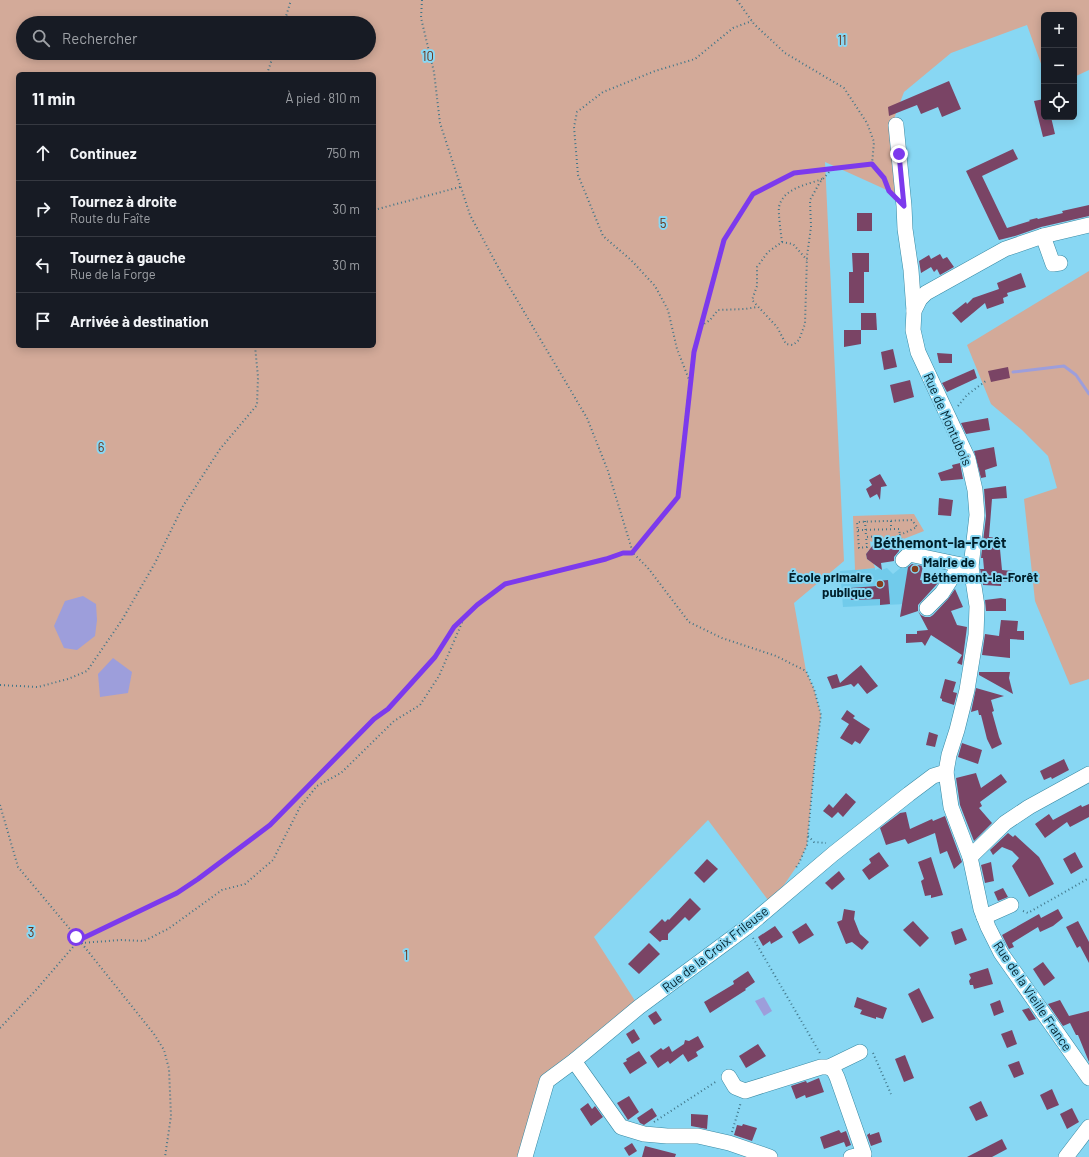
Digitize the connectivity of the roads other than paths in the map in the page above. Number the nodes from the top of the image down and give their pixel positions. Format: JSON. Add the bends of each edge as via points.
{"nodes":[{"id":1,"x":896,"y":125,"type":"dead end"},
{"id":2,"x":1089,"y":225,"type":"edge"},
{"id":3,"x":1043,"y":236,"type":"junction"},
{"id":4,"x":1060,"y":263,"type":"dead end"},
{"id":5,"x":914,"y":311,"type":"junction"},
{"id":6,"x":904,"y":548,"type":"road end"},
{"id":7,"x":965,"y":566,"type":"junction"},
{"id":8,"x":927,"y":608,"type":"dead end"},
{"id":9,"x":946,"y":772,"type":"junction"},
{"id":10,"x":1089,"y":774,"type":"edge"},
{"id":11,"x":970,"y":857,"type":"junction"},
{"id":12,"x":1012,"y":905,"type":"road end"},
{"id":13,"x":984,"y":917,"type":"junction"},
{"id":14,"x":860,"y":1052,"type":"road end"},
{"id":15,"x":574,"y":1061,"type":"junction"},
{"id":16,"x":829,"y":1067,"type":"junction"},
{"id":17,"x":729,"y":1077,"type":"road end"},
{"id":18,"x":1089,"y":1078,"type":"edge"},
{"id":19,"x":1089,"y":1127,"type":"edge"},
{"id":20,"x":525,"y":1157,"type":"edge"},
{"id":21,"x":770,"y":1157,"type":"edge"},
{"id":22,"x":851,"y":1157,"type":"edge"},
{"id":23,"x":1066,"y":1157,"type":"edge"}],
"edges":[{"from":1,"to":5,"type":"street","name":"Rue de Montubois"},
{"from":2,"to":3,"type":"street"},
{"from":3,"to":4,"type":"street","via":[[1053,264]]},
{"from":3,"to":5,"type":"street","via":[[1005,249],[926,293]]},
{"from":5,"to":7,"type":"street","name":"Rue de Montubois","via":[[913,330],[918,352],[968,459],[975,490],[977,515]]},
{"from":6,"to":7,"type":"street"},
{"from":7,"to":8,"type":"street"},
{"from":7,"to":9,"type":"street","name":"Rue de Montubois","via":[[976,606],[976,635],[967,690]]},
{"from":9,"to":11,"type":"street","name":"Rue de la Vieille France","via":[[951,807]]},
{"from":9,"to":15,"type":"street","name":"Rue de la Croix Frileuse","via":[[933,776],[909,794],[747,927],[639,1007]]},
{"from":10,"to":11,"type":"street","via":[[1005,823]]},
{"from":11,"to":13,"type":"street","name":"Rue de la Vieille France"},
{"from":12,"to":13,"type":"street"},
{"from":13,"to":18,"type":"street","name":"Rue de la Vieille France","via":[[1001,952]]},
{"from":14,"to":16,"type":"street"},
{"from":15,"to":20,"type":"street","name":"Rue de la Croix Frileuse","via":[[547,1081]]},
{"from":15,"to":21,"type":"street","via":[[621,1127],[644,1134],[698,1136]]},
{"from":16,"to":17,"type":"street","via":[[821,1067],[745,1091],[735,1087]]},
{"from":16,"to":22,"type":"street","via":[[837,1077],[864,1154]]},
{"from":19,"to":23,"type":"street"}]}
